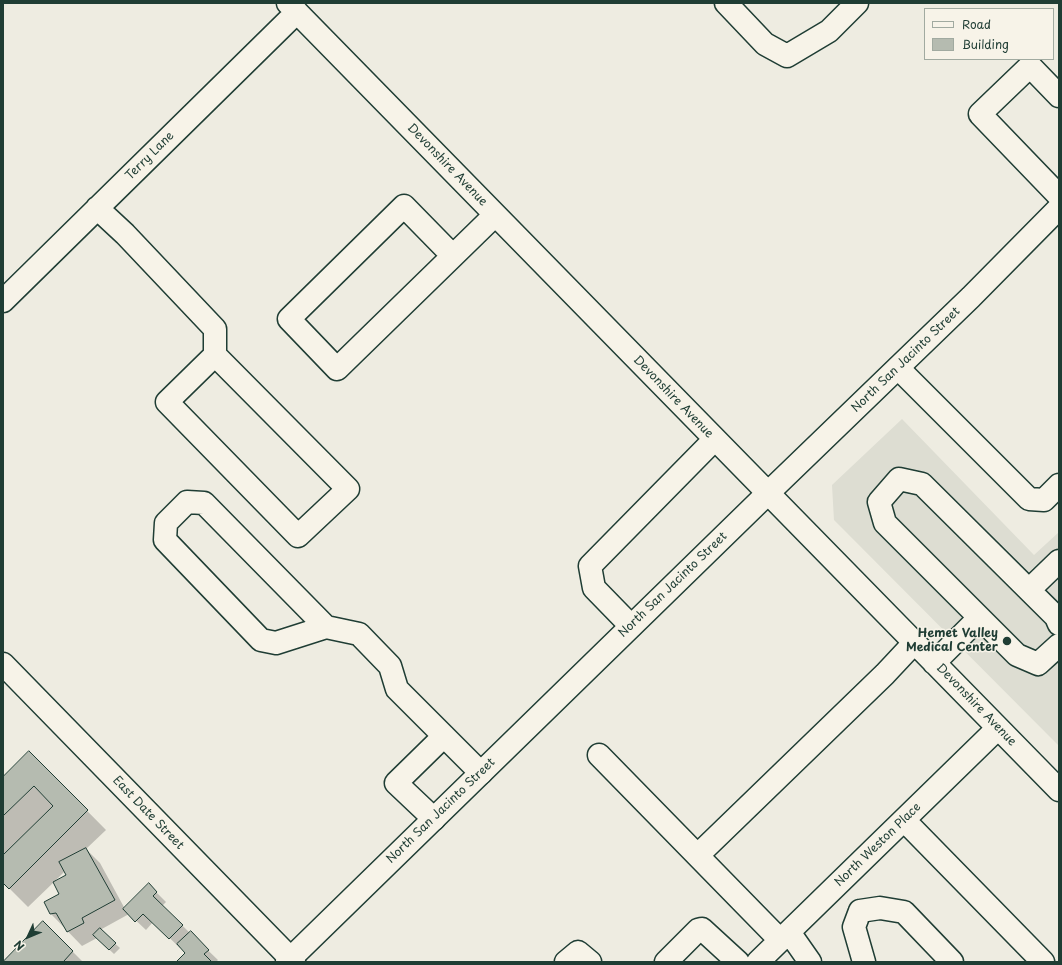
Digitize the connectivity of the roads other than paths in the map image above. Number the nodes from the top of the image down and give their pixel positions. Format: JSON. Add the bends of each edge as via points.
{"nodes":[{"id":1,"x":726,"y":3,"type":"edge"},
{"id":2,"x":857,"y":3,"type":"edge"},
{"id":3,"x":292,"y":7,"type":"edge"},
{"id":4,"x":1059,"y":96,"type":"edge"},
{"id":5,"x":1059,"y":196,"type":"edge"},
{"id":6,"x":97,"y":208,"type":"junction"},
{"id":7,"x":1059,"y":208,"type":"edge"},
{"id":8,"x":495,"y":215,"type":"junction"},
{"id":9,"x":452,"y":256,"type":"junction"},
{"id":10,"x":3,"y":301,"type":"edge"},
{"id":11,"x":215,"y":355,"type":"junction"},
{"id":12,"x":898,"y":368,"type":"junction"},
{"id":13,"x":715,"y":439,"type":"junction"},
{"id":14,"x":1059,"y":485,"type":"edge"},
{"id":15,"x":768,"y":492,"type":"junction"},
{"id":16,"x":1059,"y":561,"type":"edge"},
{"id":17,"x":1029,"y":590,"type":"junction"},
{"id":18,"x":978,"y":618,"type":"junction"},
{"id":19,"x":1059,"y":624,"type":"edge"},
{"id":20,"x":631,"y":626,"type":"junction"},
{"id":21,"x":326,"y":627,"type":"junction"},
{"id":22,"x":914,"y":643,"type":"junction"},
{"id":23,"x":1059,"y":645,"type":"edge"},
{"id":24,"x":934,"y":663,"type":"junction"},
{"id":25,"x":3,"y":664,"type":"edge"},
{"id":26,"x":998,"y":728,"type":"junction"},
{"id":27,"x":444,"y":736,"type":"junction"},
{"id":28,"x":599,"y":755,"type":"dead end"},
{"id":29,"x":481,"y":773,"type":"junction"},
{"id":30,"x":1059,"y":790,"type":"edge"},
{"id":31,"x":434,"y":819,"type":"junction"},
{"id":32,"x":904,"y":820,"type":"junction"},
{"id":33,"x":698,"y":855,"type":"junction"},
{"id":34,"x":834,"y":888,"type":"junction"},
{"id":35,"x":860,"y":911,"type":"junction"},
{"id":36,"x":785,"y":936,"type":"junction"},
{"id":37,"x":290,"y":961,"type":"edge"},
{"id":38,"x":566,"y":962,"type":"edge"},
{"id":39,"x":590,"y":962,"type":"edge"},
{"id":40,"x":666,"y":962,"type":"edge"},
{"id":41,"x":738,"y":962,"type":"edge"},
{"id":42,"x":758,"y":962,"type":"edge"},
{"id":43,"x":810,"y":962,"type":"edge"},
{"id":44,"x":864,"y":962,"type":"edge"},
{"id":45,"x":952,"y":962,"type":"edge"},
{"id":46,"x":1043,"y":962,"type":"edge"}],
"edges":[{"from":1,"to":2,"type":"street","via":[[765,44],[787,56],[828,31]]},
{"from":3,"to":6,"type":"street","name":"Terry Lane"},
{"from":3,"to":8,"type":"street","name":"Devonshire Avenue"},
{"from":4,"to":5,"type":"street","via":[[1030,66],[980,114]]},
{"from":6,"to":10,"type":"street","name":"Terry Lane"},
{"from":6,"to":11,"type":"street","via":[[125,234],[214,329]]},
{"from":7,"to":12,"type":"street","name":"North San Jacinto Street"},
{"from":8,"to":9,"type":"street"},
{"from":8,"to":13,"type":"street","name":"Devonshire Avenue"},
{"from":9,"to":9,"type":"street","via":[[336,369],[289,319],[404,206]]},
{"from":11,"to":11,"type":"street","via":[[348,490],[298,536],[167,402]]},
{"from":12,"to":14,"type":"street","via":[[1029,500],[1044,500]]},
{"from":12,"to":15,"type":"street","name":"North San Jacinto Street"},
{"from":13,"to":15,"type":"street","name":"Devonshire Avenue"},
{"from":13,"to":20,"type":"street","via":[[590,566],[594,588]]},
{"from":15,"to":20,"type":"street","name":"North San Jacinto Street"},
{"from":15,"to":22,"type":"street","name":"Devonshire Avenue"},
{"from":16,"to":17,"type":"street"},
{"from":17,"to":18,"type":"street","via":[[922,484],[900,479],[879,502],[885,523]]},
{"from":17,"to":19,"type":"street","via":[[1056,617]]},
{"from":18,"to":23,"type":"street","via":[[1016,656],[1038,664]]},
{"from":18,"to":24,"type":"street"},
{"from":20,"to":29,"type":"street","name":"North San Jacinto Street"},
{"from":21,"to":21,"type":"street","via":[[204,503],[187,502],[166,523],[165,540],[261,640],[276,643]]},
{"from":21,"to":27,"type":"street","via":[[359,634],[390,666],[397,689]]},
{"from":22,"to":24,"type":"street","name":"Devonshire Avenue"},
{"from":22,"to":33,"type":"street"},
{"from":24,"to":26,"type":"street","name":"Devonshire Avenue"},
{"from":25,"to":37,"type":"street","name":"East Date Street"},
{"from":26,"to":30,"type":"street","name":"Devonshire Avenue"},
{"from":26,"to":32,"type":"street","name":"North Weston Place"},
{"from":27,"to":29,"type":"street"},
{"from":27,"to":31,"type":"street","via":[[396,783]]},
{"from":28,"to":33,"type":"street"},
{"from":29,"to":31,"type":"street","name":"North San Jacinto Street"},
{"from":31,"to":37,"type":"street","name":"North San Jacinto Street"},
{"from":32,"to":34,"type":"street","name":"North Weston Place"},
{"from":32,"to":46,"type":"street"},
{"from":33,"to":36,"type":"street"},
{"from":34,"to":35,"type":"street"},
{"from":34,"to":36,"type":"street","name":"North Weston Place"},
{"from":35,"to":44,"type":"street","via":[[854,927]]},
{"from":35,"to":45,"type":"street","via":[[880,908],[904,912]]},
{"from":36,"to":42,"type":"street","name":"North Weston Place"},
{"from":36,"to":43,"type":"street"},
{"from":38,"to":39,"type":"street","via":[[578,952]]},
{"from":40,"to":41,"type":"street","via":[[702,929]]}]}
